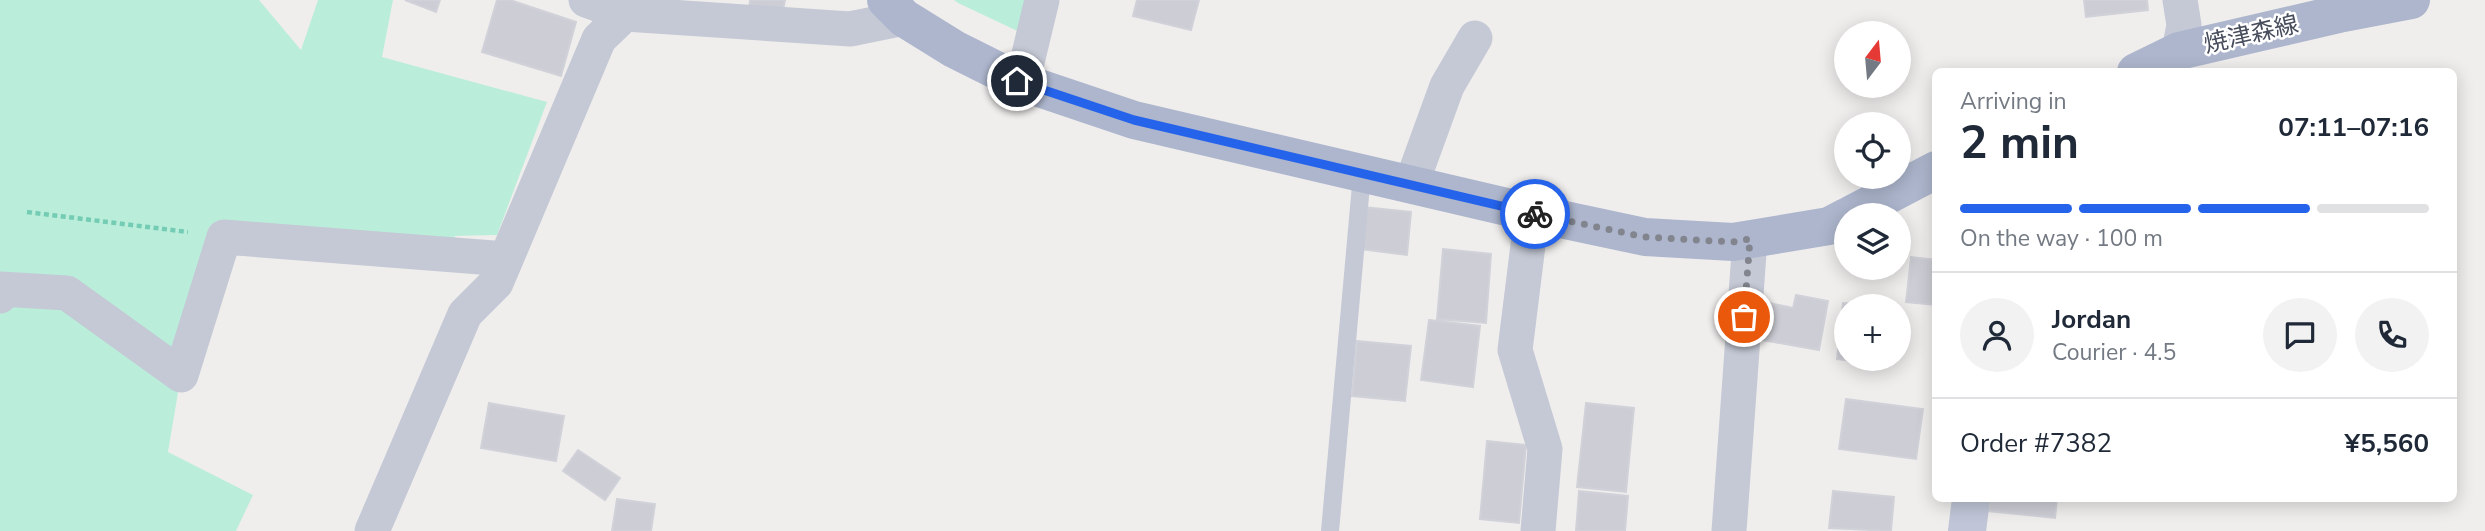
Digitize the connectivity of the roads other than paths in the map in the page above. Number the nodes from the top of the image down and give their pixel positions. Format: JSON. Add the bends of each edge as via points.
{"nodes":[{"id":1,"x":586,"y":0,"type":"edge"},
{"id":2,"x":1042,"y":0,"type":"edge"},
{"id":3,"x":2180,"y":0,"type":"edge"},
{"id":4,"x":2411,"y":0,"type":"edge"},
{"id":5,"x":895,"y":9,"type":"edge"},
{"id":6,"x":625,"y":14,"type":"junction"},
{"id":7,"x":1475,"y":38,"type":"dead end"},
{"id":8,"x":2179,"y":51,"type":"junction"},
{"id":9,"x":2144,"y":68,"type":"edge"},
{"id":10,"x":1022,"y":83,"type":"junction"},
{"id":11,"x":1932,"y":172,"type":"edge"},
{"id":12,"x":1362,"y":174,"type":"junction"},
{"id":13,"x":1411,"y":185,"type":"junction"},
{"id":14,"x":1873,"y":203,"type":"edge"},
{"id":15,"x":1532,"y":213,"type":"junction"},
{"id":16,"x":1834,"y":223,"type":"edge"},
{"id":17,"x":1750,"y":239,"type":"junction"},
{"id":18,"x":506,"y":259,"type":"junction"},
{"id":19,"x":0,"y":296,"type":"edge"},
{"id":20,"x":1971,"y":502,"type":"edge"},
{"id":21,"x":372,"y":531,"type":"edge"},
{"id":22,"x":1330,"y":531,"type":"edge"},
{"id":23,"x":1538,"y":531,"type":"edge"},
{"id":24,"x":1729,"y":531,"type":"edge"},
{"id":25,"x":1967,"y":531,"type":"edge"}],
"edges":[{"from":1,"to":6,"type":"street"},
{"from":2,"to":10,"type":"street"},
{"from":3,"to":8,"type":"street","via":[[2184,25]]},
{"from":4,"to":8,"type":"main road","name":"焼津森線"},
{"from":5,"to":6,"type":"street","via":[[850,29]]},
{"from":5,"to":10,"type":"main road","via":[[954,49]]},
{"from":6,"to":18,"type":"street","via":[[599,39]]},
{"from":7,"to":13,"type":"street","via":[[1447,86]]},
{"from":8,"to":9,"type":"main road","name":"焼津森線"},
{"from":10,"to":12,"type":"main road","via":[[1134,120]]},
{"from":11,"to":14,"type":"main road"},
{"from":12,"to":13,"type":"main road"},
{"from":12,"to":22,"type":"lane"},
{"from":13,"to":15,"type":"main road"},
{"from":15,"to":17,"type":"main road","via":[[1645,237]]},
{"from":15,"to":23,"type":"street","via":[[1515,350],[1545,449]]},
{"from":16,"to":17,"type":"main road"},
{"from":17,"to":24,"type":"street"},
{"from":18,"to":19,"type":"street","via":[[224,237],[181,375],[67,293],[1,289]]},
{"from":18,"to":21,"type":"street","via":[[496,283],[464,314]]},
{"from":20,"to":25,"type":"street"}]}
